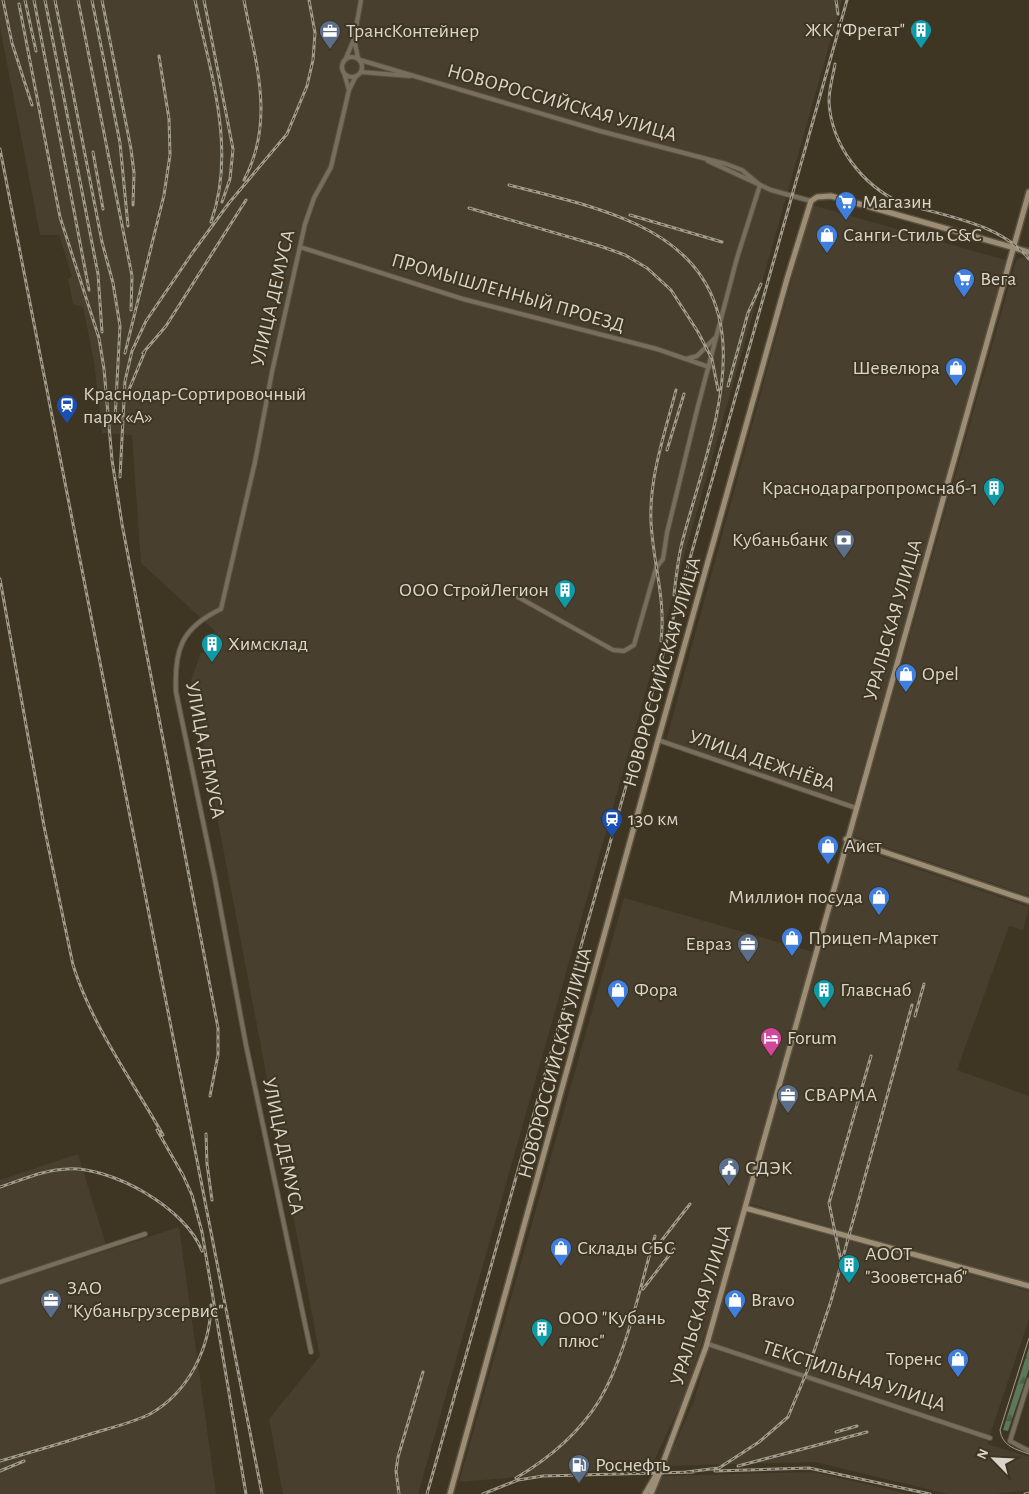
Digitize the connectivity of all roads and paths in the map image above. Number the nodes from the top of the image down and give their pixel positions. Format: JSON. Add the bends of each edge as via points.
{"nodes":[{"id":1,"x":361,"y":0,"type":"edge"},
{"id":2,"x":354,"y":39,"type":"junction"},
{"id":3,"x":345,"y":59,"type":"junction"},
{"id":4,"x":359,"y":59,"type":"junction"},
{"id":5,"x":361,"y":72,"type":"junction"},
{"id":6,"x":344,"y":73,"type":"junction"},
{"id":7,"x":356,"y":76,"type":"junction"},
{"id":8,"x":417,"y":77,"type":"junction"},
{"id":9,"x":349,"y":90,"type":"junction"},
{"id":10,"x":700,"y":157,"type":"junction"},
{"id":11,"x":760,"y":185,"type":"junction"},
{"id":12,"x":1029,"y":192,"type":"edge"},
{"id":13,"x":1029,"y":198,"type":"edge"},
{"id":14,"x":811,"y":201,"type":"junction"},
{"id":15,"x":1015,"y":246,"type":"junction"},
{"id":16,"x":300,"y":247,"type":"junction"},
{"id":17,"x":1029,"y":252,"type":"edge"},
{"id":18,"x":719,"y":333,"type":"junction"},
{"id":19,"x":686,"y":359,"type":"junction"},
{"id":20,"x":709,"y":366,"type":"junction"},
{"id":21,"x":518,"y":597,"type":"dead end"},
{"id":22,"x":658,"y":740,"type":"junction"},
{"id":23,"x":856,"y":808,"type":"junction"},
{"id":24,"x":847,"y":839,"type":"junction"},
{"id":25,"x":1029,"y":901,"type":"edge"},
{"id":26,"x":746,"y":1208,"type":"junction"},
{"id":27,"x":145,"y":1234,"type":"dead end"},
{"id":28,"x":0,"y":1282,"type":"edge"},
{"id":29,"x":1029,"y":1286,"type":"edge"},
{"id":30,"x":707,"y":1344,"type":"junction"},
{"id":31,"x":311,"y":1352,"type":"dead end"},
{"id":32,"x":1029,"y":1380,"type":"edge"},
{"id":33,"x":675,"y":1432,"type":"junction"},
{"id":34,"x":990,"y":1438,"type":"dead end"},
{"id":35,"x":1029,"y":1450,"type":"edge"},
{"id":36,"x":450,"y":1494,"type":"edge"},
{"id":37,"x":645,"y":1494,"type":"edge"},
{"id":38,"x":651,"y":1494,"type":"edge"}],
"edges":[{"from":1,"to":2,"type":"street"},
{"from":2,"to":3,"type":"street"},
{"from":2,"to":4,"type":"street"},
{"from":3,"to":4,"type":"street","via":[[351,56]]},
{"from":3,"to":6,"type":"street"},
{"from":4,"to":5,"type":"street"},
{"from":4,"to":8,"type":"street"},
{"from":5,"to":7,"type":"street"},
{"from":5,"to":8,"type":"street"},
{"from":6,"to":7,"type":"street"},
{"from":6,"to":9,"type":"street"},
{"from":7,"to":9,"type":"street","name":"УЛИЦА ДЕМУСА"},
{"from":8,"to":10,"type":"street","name":"НОВОРОССИЙСКАЯ УЛИЦА"},
{"from":9,"to":16,"type":"street","name":"УЛИЦА ДЕМУСА","via":[[331,167],[314,198]]},
{"from":10,"to":11,"type":"street","name":"НОВОРОССИЙСКАЯ УЛИЦА"},
{"from":10,"to":11,"type":"street","name":"НОВОРОССИЙСКАЯ УЛИЦА","via":[[742,170]]},
{"from":11,"to":14,"type":"street","name":"НОВОРОССИЙСКАЯ УЛИЦА"},
{"from":11,"to":18,"type":"street","via":[[741,242]]},
{"from":12,"to":15,"type":"street","name":"УРАЛЬСКАЯ УЛИЦА"},
{"from":13,"to":15,"type":"street","name":"УРАЛЬСКАЯ УЛИЦА"},
{"from":14,"to":15,"type":"street","via":[[816,197],[831,196]]},
{"from":14,"to":22,"type":"street","name":"НОВОРОССИЙСКАЯ УЛИЦА"},
{"from":15,"to":17,"type":"street"},
{"from":15,"to":23,"type":"street","name":"УРАЛЬСКАЯ УЛИЦА"},
{"from":16,"to":19,"type":"street","name":"ПРОМЫШЛЕННЫЙ ПРОЕЗД","via":[[463,298]]},
{"from":16,"to":31,"type":"street","name":"УЛИЦА ДЕМУСА","via":[[221,609],[193,625],[181,646],[175,667],[176,692],[242,1027]]},
{"from":18,"to":19,"type":"street","via":[[697,356]]},
{"from":18,"to":20,"type":"street"},
{"from":19,"to":20,"type":"street","name":"ПРОМЫШЛЕННЫЙ ПРОЕЗД"},
{"from":20,"to":21,"type":"street","via":[[666,533],[663,559],[656,568],[634,645],[624,651],[613,650]]},
{"from":22,"to":23,"type":"street","name":"УЛИЦА ДЕЖНЁВА"},
{"from":22,"to":36,"type":"street","name":"НОВОРОССИЙСКАЯ УЛИЦА"},
{"from":23,"to":24,"type":"street","name":"УРАЛЬСКАЯ УЛИЦА"},
{"from":24,"to":25,"type":"street"},
{"from":24,"to":26,"type":"street","name":"УРАЛЬСКАЯ УЛИЦА"},
{"from":26,"to":29,"type":"street"},
{"from":26,"to":30,"type":"street","name":"УРАЛЬСКАЯ УЛИЦА"},
{"from":27,"to":28,"type":"street"},
{"from":30,"to":33,"type":"street","name":"УРАЛЬСКАЯ УЛИЦА"},
{"from":30,"to":34,"type":"street","name":"ТЕКСТИЛЬНАЯ УЛИЦА"},
{"from":32,"to":35,"type":"street","via":[[1010,1442]]},
{"from":33,"to":37,"type":"street","name":"УРАЛЬСКАЯ УЛИЦА","via":[[663,1463]]},
{"from":33,"to":38,"type":"street","name":"УРАЛЬСКАЯ УЛИЦА"}]}
